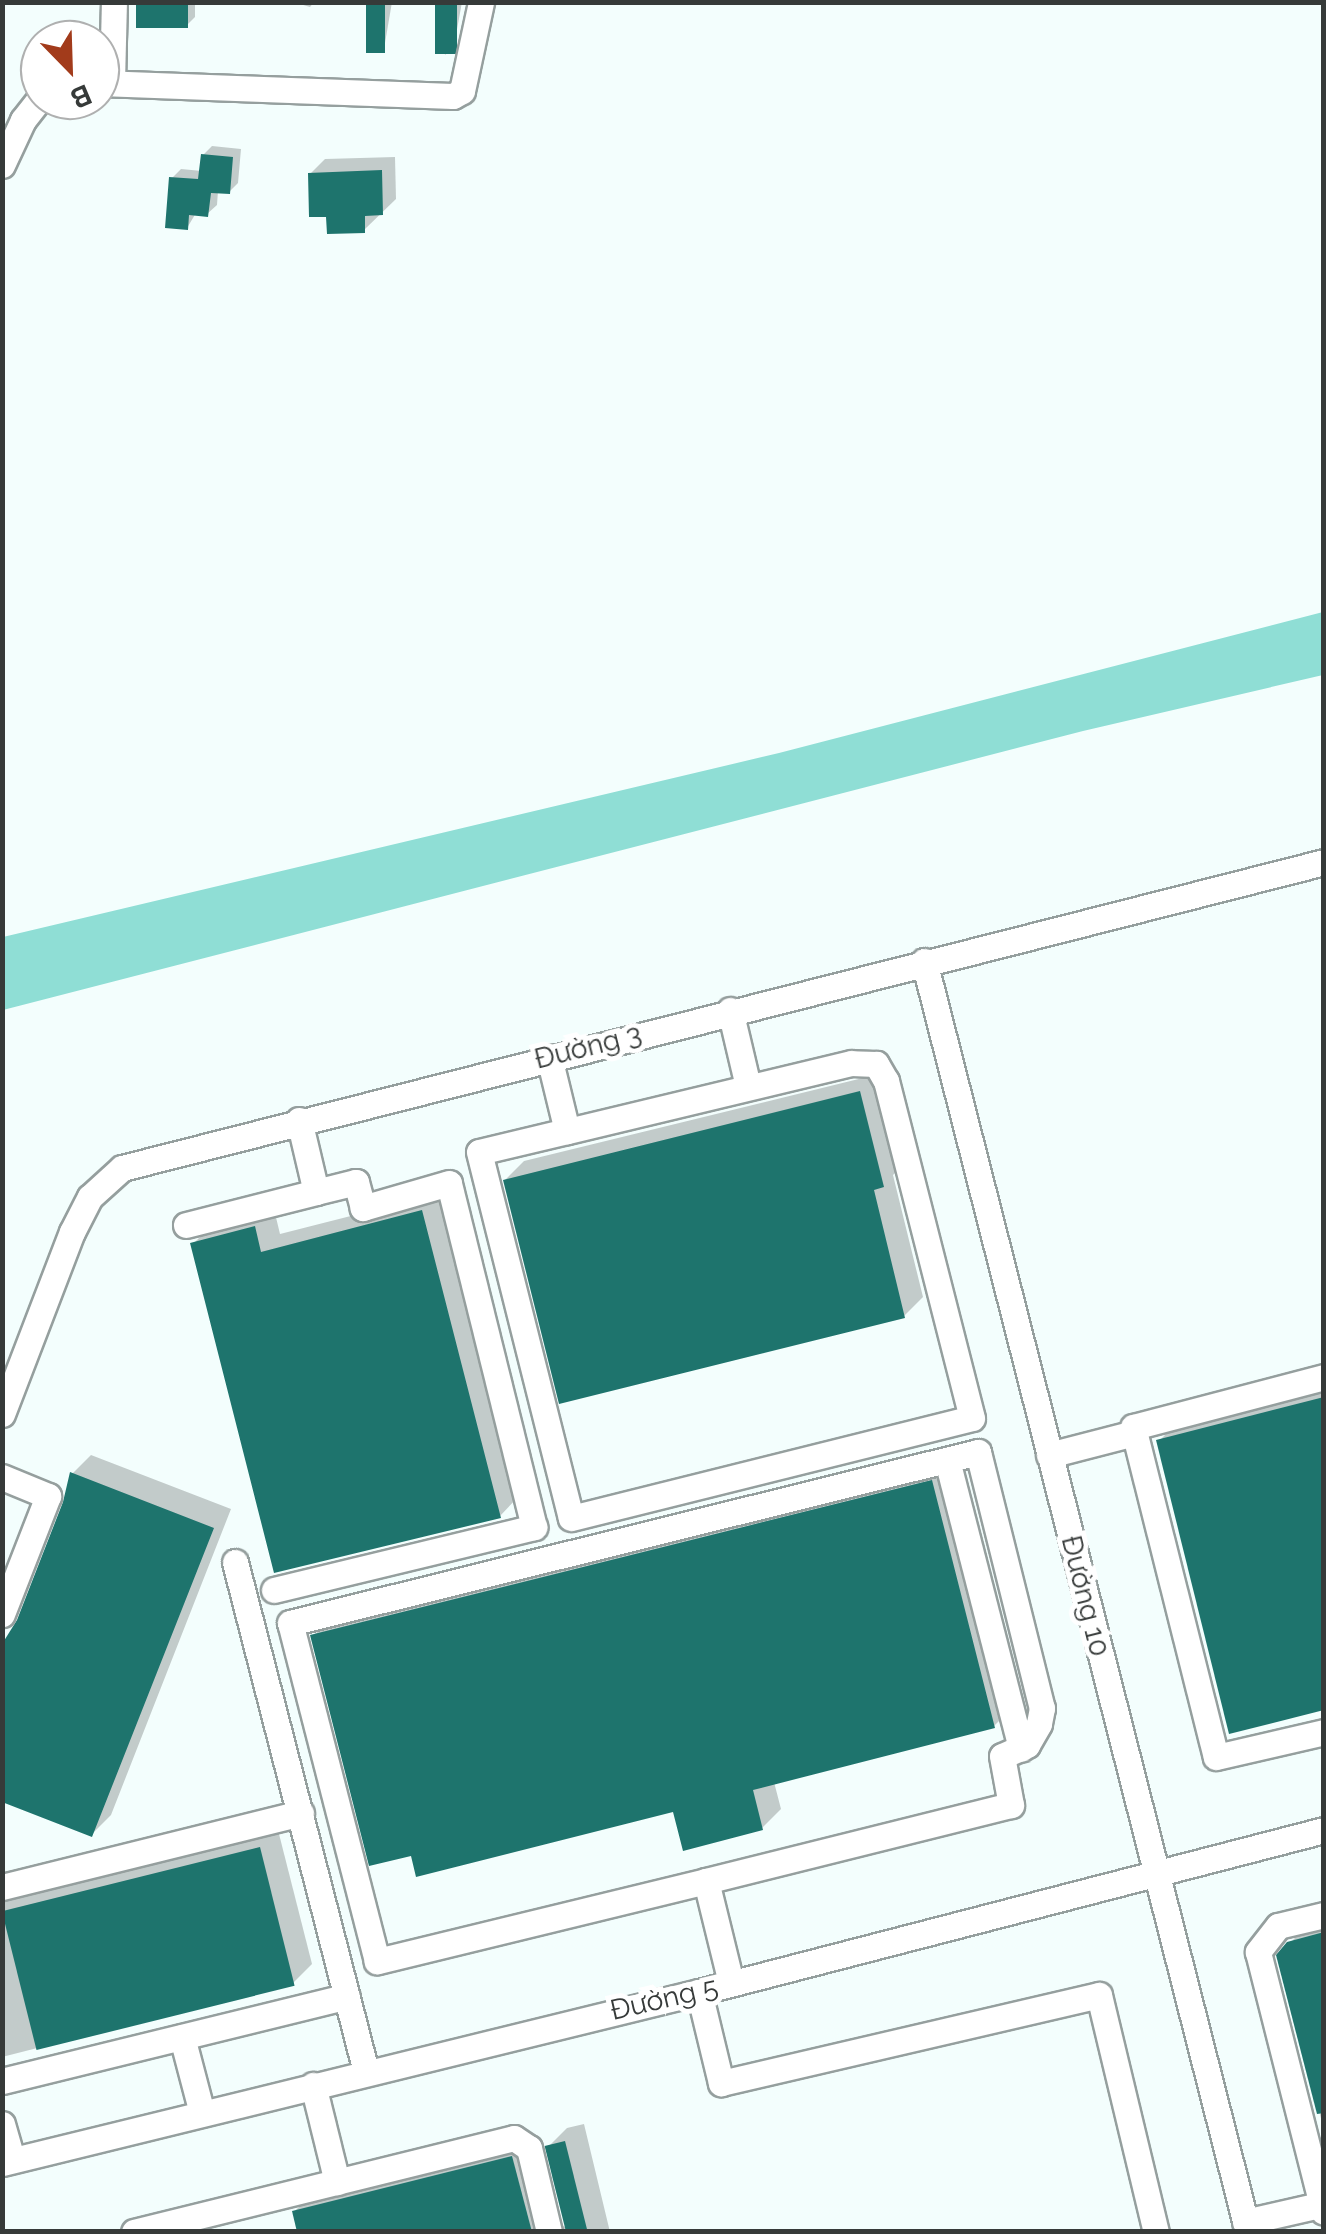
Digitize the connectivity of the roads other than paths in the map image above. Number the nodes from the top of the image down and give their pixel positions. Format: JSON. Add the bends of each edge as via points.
{"nodes":[{"id":1,"x":481,"y":2,"type":"edge"},
{"id":2,"x":120,"y":83,"type":"edge"},
{"id":3,"x":23,"y":120,"type":"edge"},
{"id":4,"x":2,"y":165,"type":"edge"},
{"id":5,"x":1324,"y":862,"type":"edge"},
{"id":6,"x":924,"y":961,"type":"junction"},
{"id":7,"x":730,"y":1010,"type":"junction"},
{"id":8,"x":548,"y":1056,"type":"junction"},
{"id":9,"x":748,"y":1086,"type":"junction"},
{"id":10,"x":299,"y":1120,"type":"junction"},
{"id":11,"x":567,"y":1131,"type":"junction"},
{"id":12,"x":316,"y":1192,"type":"junction"},
{"id":13,"x":186,"y":1225,"type":"dead end"},
{"id":14,"x":1324,"y":1377,"type":"edge"},
{"id":15,"x":2,"y":1414,"type":"edge"},
{"id":16,"x":1134,"y":1434,"type":"junction"},
{"id":17,"x":1049,"y":1455,"type":"junction"},
{"id":18,"x":948,"y":1460,"type":"junction"},
{"id":19,"x":2,"y":1476,"type":"edge"},
{"id":20,"x":235,"y":1562,"type":"dead end"},
{"id":21,"x":10,"y":1570,"type":"edge"},
{"id":22,"x":274,"y":1590,"type":"dead end"},
{"id":23,"x":1015,"y":1600,"type":"junction"},
{"id":24,"x":985,"y":1608,"type":"junction"},
{"id":25,"x":2,"y":1614,"type":"edge"},
{"id":26,"x":1324,"y":1732,"type":"edge"},
{"id":27,"x":1021,"y":1749,"type":"junction"},
{"id":28,"x":300,"y":1813,"type":"junction"},
{"id":29,"x":1324,"y":1830,"type":"edge"},
{"id":30,"x":1155,"y":1871,"type":"junction"},
{"id":31,"x":706,"y":1881,"type":"junction"},
{"id":32,"x":2,"y":1887,"type":"edge"},
{"id":33,"x":1324,"y":1914,"type":"edge"},
{"id":34,"x":731,"y":1983,"type":"junction"},
{"id":35,"x":700,"y":1992,"type":"junction"},
{"id":36,"x":347,"y":1996,"type":"junction"},
{"id":37,"x":182,"y":2036,"type":"junction"},
{"id":38,"x":366,"y":2072,"type":"junction"},
{"id":39,"x":2,"y":2082,"type":"edge"},
{"id":40,"x":312,"y":2085,"type":"junction"},
{"id":41,"x":202,"y":2113,"type":"junction"},
{"id":42,"x":2,"y":2124,"type":"edge"},
{"id":43,"x":7,"y":2162,"type":"edge"},
{"id":44,"x":337,"y":2182,"type":"junction"},
{"id":45,"x":1323,"y":2207,"type":"edge"},
{"id":46,"x":1246,"y":2227,"type":"edge"},
{"id":47,"x":134,"y":2232,"type":"edge"},
{"id":48,"x":549,"y":2232,"type":"edge"},
{"id":49,"x":1156,"y":2232,"type":"edge"}],
"edges":[{"from":1,"to":2,"type":"street","via":[[462,91],[453,96]]},
{"from":3,"to":4,"type":"street"},
{"from":5,"to":6,"type":"street","name":"Đường 3"},
{"from":6,"to":7,"type":"street","name":"Đường 3"},
{"from":6,"to":17,"type":"street","name":"Đường 10"},
{"from":7,"to":8,"type":"street","name":"Đường 3"},
{"from":7,"to":9,"type":"street"},
{"from":8,"to":10,"type":"street","name":"Đường 3"},
{"from":8,"to":11,"type":"street"},
{"from":9,"to":11,"type":"street"},
{"from":9,"to":11,"type":"street","via":[[867,1060],[882,1071],[972,1418],[571,1518],[479,1152]]},
{"from":10,"to":12,"type":"street"},
{"from":10,"to":15,"type":"street","name":"Đường 3","via":[[144,1161],[106,1180],[72,1232]]},
{"from":12,"to":13,"type":"street"},
{"from":12,"to":22,"type":"street","via":[[356,1182],[363,1208],[449,1183],[534,1527]]},
{"from":14,"to":16,"type":"street","via":[[1133,1426]]},
{"from":16,"to":17,"type":"street"},
{"from":16,"to":26,"type":"street","via":[[1216,1757]]},
{"from":17,"to":30,"type":"street","name":"Đường 10"},
{"from":18,"to":23,"type":"street","via":[[978,1452]]},
{"from":18,"to":24,"type":"street"},
{"from":18,"to":31,"type":"street","via":[[290,1624],[377,1961]]},
{"from":19,"to":21,"type":"street","via":[[48,1496]]},
{"from":20,"to":28,"type":"street"},
{"from":21,"to":25,"type":"street"},
{"from":23,"to":24,"type":"street"},
{"from":23,"to":27,"type":"street","via":[[1042,1708]]},
{"from":24,"to":27,"type":"street"},
{"from":27,"to":31,"type":"street","via":[[1002,1756],[1012,1805]]},
{"from":28,"to":32,"type":"street"},
{"from":28,"to":36,"type":"street"},
{"from":29,"to":30,"type":"street","name":"Đường 5"},
{"from":30,"to":34,"type":"street","name":"Đường 5"},
{"from":30,"to":46,"type":"street","name":"Đường 10"},
{"from":31,"to":34,"type":"street"},
{"from":33,"to":45,"type":"street","via":[[1278,1926],[1258,1952]]},
{"from":34,"to":35,"type":"street","name":"Đường 5"},
{"from":35,"to":38,"type":"street","name":"Đường 5"},
{"from":35,"to":49,"type":"street","via":[[722,2083],[1099,1995]]},
{"from":36,"to":37,"type":"street"},
{"from":36,"to":38,"type":"street"},
{"from":37,"to":39,"type":"street"},
{"from":37,"to":41,"type":"street"},
{"from":38,"to":40,"type":"street","name":"Đường 5"},
{"from":40,"to":41,"type":"street","name":"Đường 5"},
{"from":40,"to":44,"type":"street"},
{"from":41,"to":43,"type":"street","name":"Đường 5"},
{"from":42,"to":43,"type":"street"},
{"from":44,"to":47,"type":"street"},
{"from":44,"to":48,"type":"street","via":[[514,2138],[528,2148]]},
{"from":45,"to":46,"type":"street"}]}
